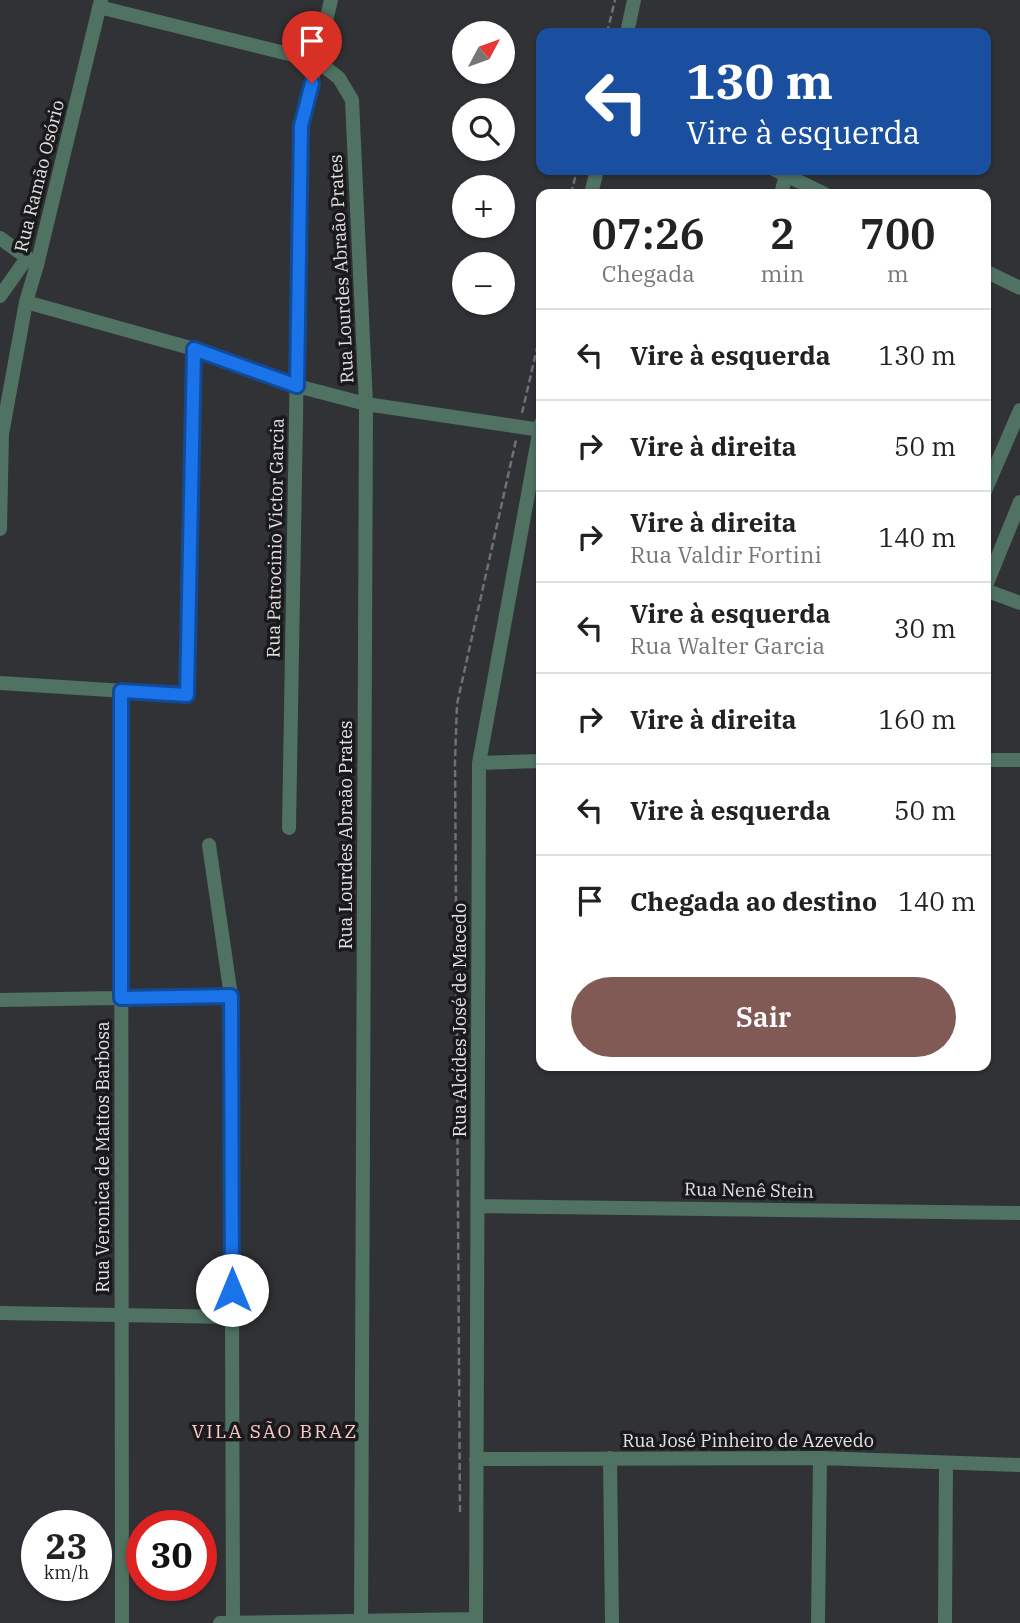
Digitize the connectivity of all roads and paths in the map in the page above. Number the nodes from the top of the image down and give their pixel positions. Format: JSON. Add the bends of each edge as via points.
{"nodes":[{"id":1,"x":331,"y":0,"type":"edge"},
{"id":2,"x":615,"y":0,"type":"edge"},
{"id":3,"x":634,"y":0,"type":"edge"},
{"id":4,"x":100,"y":3,"type":"edge"},
{"id":5,"x":608,"y":28,"type":"edge"},
{"id":6,"x":628,"y":28,"type":"edge"},
{"id":7,"x":317,"y":61,"type":"junction"},
{"id":8,"x":785,"y":175,"type":"edge"},
{"id":9,"x":815,"y":189,"type":"edge"},
{"id":10,"x":0,"y":238,"type":"edge"},
{"id":11,"x":32,"y":262,"type":"junction"},
{"id":12,"x":991,"y":274,"type":"edge"},
{"id":13,"x":1020,"y":288,"type":"edge"},
{"id":14,"x":0,"y":296,"type":"edge"},
{"id":15,"x":26,"y":302,"type":"junction"},
{"id":16,"x":194,"y":349,"type":"junction"},
{"id":17,"x":297,"y":386,"type":"junction"},
{"id":18,"x":366,"y":404,"type":"junction"},
{"id":19,"x":1020,"y":410,"type":"edge"},
{"id":20,"x":536,"y":427,"type":"edge"},
{"id":21,"x":1,"y":435,"type":"edge"},
{"id":22,"x":536,"y":450,"type":"edge"},
{"id":23,"x":991,"y":477,"type":"edge"},
{"id":24,"x":1020,"y":502,"type":"edge"},
{"id":25,"x":0,"y":529,"type":"edge"},
{"id":26,"x":991,"y":574,"type":"edge"},
{"id":27,"x":991,"y":591,"type":"edge"},
{"id":28,"x":1020,"y":603,"type":"edge"},
{"id":29,"x":0,"y":683,"type":"edge"},
{"id":30,"x":121,"y":691,"type":"junction"},
{"id":31,"x":991,"y":760,"type":"edge"},
{"id":32,"x":1020,"y":760,"type":"edge"},
{"id":33,"x":536,"y":761,"type":"edge"},
{"id":34,"x":479,"y":763,"type":"junction"},
{"id":35,"x":289,"y":828,"type":"dead end"},
{"id":36,"x":209,"y":845,"type":"dead end"},
{"id":37,"x":231,"y":996,"type":"junction"},
{"id":38,"x":121,"y":998,"type":"junction"},
{"id":39,"x":0,"y":1000,"type":"edge"},
{"id":40,"x":478,"y":1206,"type":"junction"},
{"id":41,"x":1020,"y":1213,"type":"edge"},
{"id":42,"x":0,"y":1313,"type":"edge"},
{"id":43,"x":121,"y":1315,"type":"junction"},
{"id":44,"x":233,"y":1317,"type":"junction"},
{"id":45,"x":610,"y":1458,"type":"junction"},
{"id":46,"x":820,"y":1458,"type":"junction"},
{"id":47,"x":476,"y":1459,"type":"junction"},
{"id":48,"x":946,"y":1463,"type":"junction"},
{"id":49,"x":1020,"y":1465,"type":"edge"},
{"id":50,"x":476,"y":1621,"type":"edge"},
{"id":51,"x":361,"y":1622,"type":"edge"},
{"id":52,"x":122,"y":1623,"type":"edge"},
{"id":53,"x":220,"y":1623,"type":"edge"},
{"id":54,"x":233,"y":1623,"type":"edge"},
{"id":55,"x":612,"y":1623,"type":"edge"},
{"id":56,"x":818,"y":1623,"type":"edge"},
{"id":57,"x":945,"y":1623,"type":"edge"}],
"edges":[{"from":1,"to":7,"type":"street","name":"Rua Patrocinio Victor Garcia"},
{"from":2,"to":5,"type":"path"},
{"from":3,"to":6,"type":"street"},
{"from":4,"to":7,"type":"street"},
{"from":4,"to":11,"type":"street","name":"Rua Ramão Osório"},
{"from":7,"to":17,"type":"street","name":"Rua Patrocinio Victor Garcia","via":[[301,126]]},
{"from":7,"to":18,"type":"street","name":"Rua Lourdes Abraão Prates","via":[[339,78],[352,100]]},
{"from":8,"to":9,"type":"street"},
{"from":10,"to":11,"type":"street"},
{"from":11,"to":14,"type":"street"},
{"from":11,"to":15,"type":"street","name":"Rua Ramão Osório"},
{"from":12,"to":13,"type":"street"},
{"from":15,"to":16,"type":"street"},
{"from":15,"to":21,"type":"street","name":"Rua Ramão Osório"},
{"from":16,"to":17,"type":"street"},
{"from":16,"to":30,"type":"street","via":[[187,695]]},
{"from":17,"to":18,"type":"street"},
{"from":17,"to":35,"type":"street","name":"Rua Patrocinio Victor Garcia"},
{"from":18,"to":20,"type":"street"},
{"from":18,"to":51,"type":"street","name":"Rua Lourdes Abraão Prates"},
{"from":19,"to":23,"type":"street"},
{"from":21,"to":25,"type":"street","name":"Rua Ramão Osório"},
{"from":22,"to":34,"type":"street","name":"Rua Alcídes José de Macedo"},
{"from":24,"to":26,"type":"street"},
{"from":27,"to":28,"type":"street"},
{"from":29,"to":30,"type":"street"},
{"from":30,"to":38,"type":"street","name":"Rua Veronica de Mattos Barbosa"},
{"from":31,"to":32,"type":"street"},
{"from":33,"to":34,"type":"street"},
{"from":34,"to":40,"type":"street","name":"Rua Alcídes José de Macedo"},
{"from":36,"to":37,"type":"street"},
{"from":37,"to":38,"type":"street"},
{"from":37,"to":44,"type":"street"},
{"from":38,"to":39,"type":"street"},
{"from":38,"to":43,"type":"street","name":"Rua Veronica de Mattos Barbosa"},
{"from":40,"to":41,"type":"street","name":"Rua Nenê Stein"},
{"from":40,"to":47,"type":"street","name":"Rua Alcídes José de Macedo"},
{"from":42,"to":43,"type":"street"},
{"from":43,"to":44,"type":"street"},
{"from":43,"to":52,"type":"street","name":"Rua Veronica de Mattos Barbosa"},
{"from":44,"to":54,"type":"street"},
{"from":45,"to":46,"type":"street","name":"Rua José Pinheiro de Azevedo"},
{"from":45,"to":47,"type":"street","name":"Rua José Pinheiro de Azevedo"},
{"from":45,"to":55,"type":"street"},
{"from":46,"to":48,"type":"street","name":"Rua José Pinheiro de Azevedo"},
{"from":46,"to":56,"type":"street"},
{"from":47,"to":50,"type":"street","name":"Rua Alcídes José de Macedo"},
{"from":48,"to":49,"type":"street","name":"Rua José Pinheiro de Azevedo"},
{"from":48,"to":57,"type":"street"},
{"from":50,"to":51,"type":"street"},
{"from":51,"to":54,"type":"street"},
{"from":53,"to":54,"type":"street"}]}
